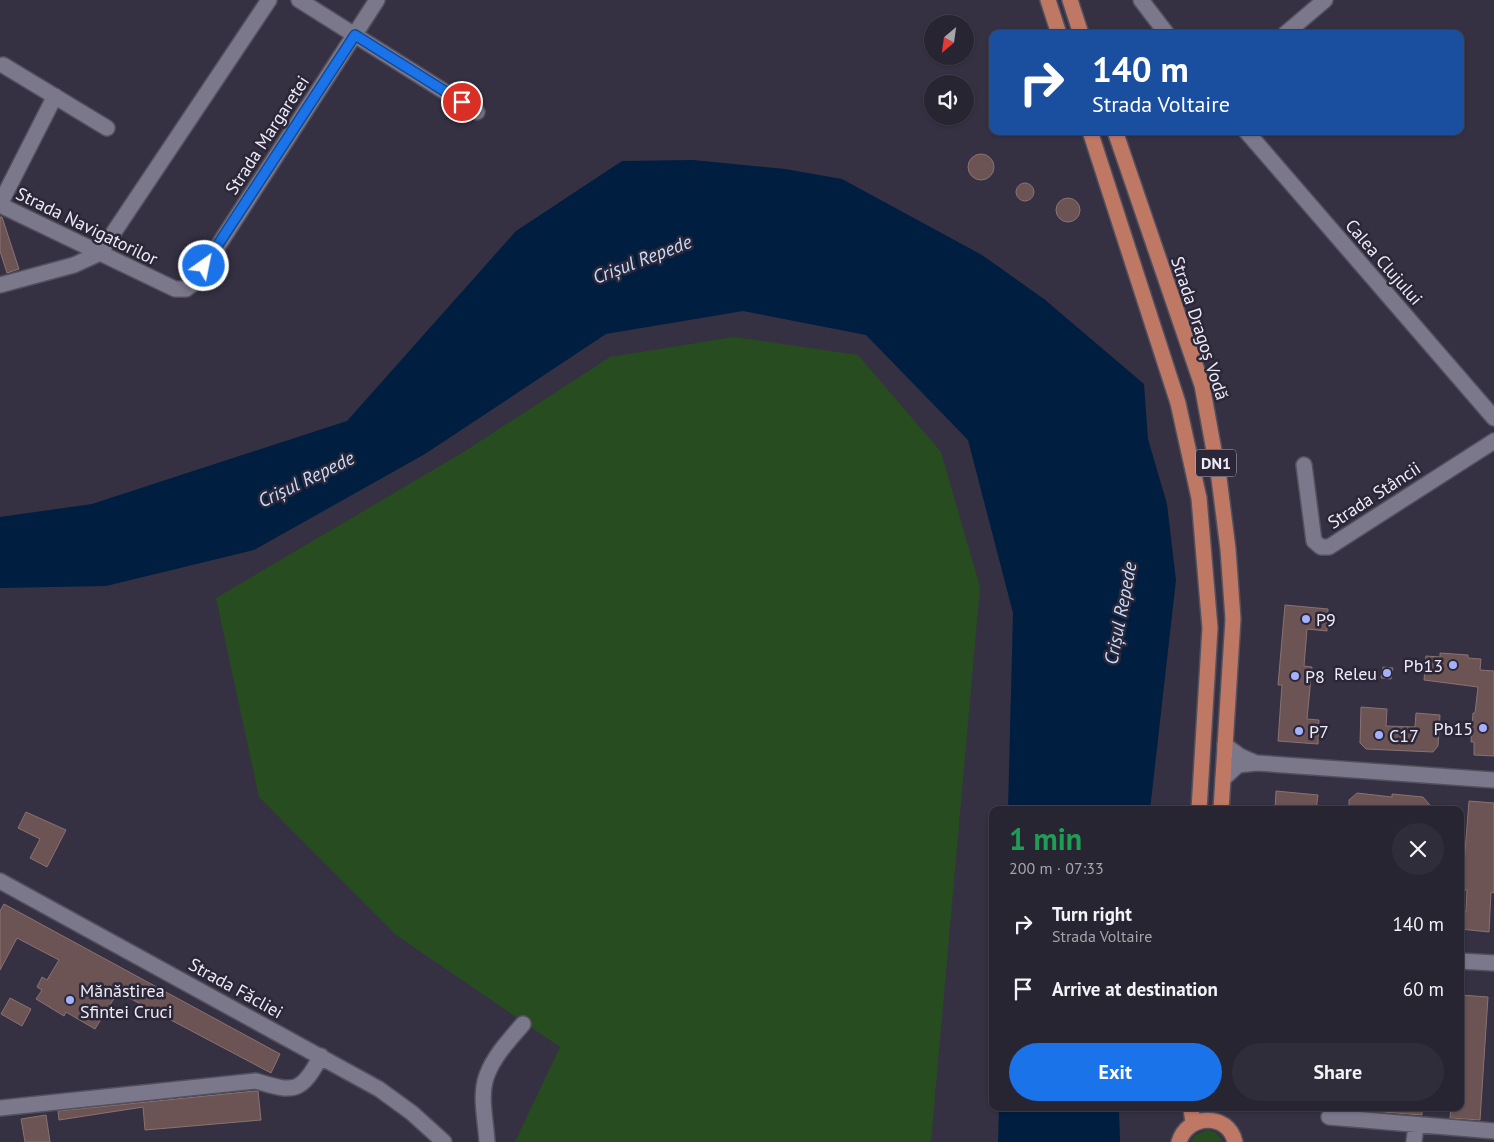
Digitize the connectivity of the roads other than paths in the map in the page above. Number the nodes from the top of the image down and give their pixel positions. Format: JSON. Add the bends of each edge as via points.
{"nodes":[{"id":1,"x":270,"y":0,"type":"edge"},
{"id":2,"x":299,"y":0,"type":"edge"},
{"id":3,"x":377,"y":0,"type":"edge"},
{"id":4,"x":1141,"y":0,"type":"edge"},
{"id":5,"x":1325,"y":0,"type":"edge"},
{"id":6,"x":1068,"y":1,"type":"edge"},
{"id":7,"x":1050,"y":2,"type":"edge"},
{"id":8,"x":1058,"y":30,"type":"edge"},
{"id":9,"x":1079,"y":30,"type":"edge"},
{"id":10,"x":1164,"y":30,"type":"edge"},
{"id":11,"x":1290,"y":30,"type":"edge"},
{"id":12,"x":355,"y":35,"type":"junction"},
{"id":13,"x":3,"y":65,"type":"dead end"},
{"id":14,"x":55,"y":96,"type":"junction"},
{"id":15,"x":477,"y":112,"type":"dead end"},
{"id":16,"x":107,"y":128,"type":"dead end"},
{"id":17,"x":1091,"y":135,"type":"edge"},
{"id":18,"x":1116,"y":135,"type":"edge"},
{"id":19,"x":1249,"y":135,"type":"edge"},
{"id":20,"x":0,"y":204,"type":"edge"},
{"id":21,"x":100,"y":253,"type":"junction"},
{"id":22,"x":0,"y":286,"type":"edge"},
{"id":23,"x":186,"y":289,"type":"joint"},
{"id":24,"x":1494,"y":418,"type":"edge"},
{"id":25,"x":1494,"y":441,"type":"edge"},
{"id":26,"x":1304,"y":465,"type":"dead end"},
{"id":27,"x":1226,"y":745,"type":"junction"},
{"id":28,"x":1258,"y":763,"type":"junction"},
{"id":29,"x":1223,"y":778,"type":"junction"},
{"id":30,"x":1494,"y":780,"type":"edge"},
{"id":31,"x":1199,"y":806,"type":"edge"},
{"id":32,"x":1221,"y":806,"type":"edge"},
{"id":33,"x":0,"y":881,"type":"edge"},
{"id":34,"x":1464,"y":962,"type":"edge"},
{"id":35,"x":1494,"y":963,"type":"edge"},
{"id":36,"x":523,"y":1024,"type":"dead end"},
{"id":37,"x":321,"y":1056,"type":"junction"},
{"id":38,"x":0,"y":1108,"type":"edge"},
{"id":39,"x":1191,"y":1111,"type":"edge"},
{"id":40,"x":1213,"y":1114,"type":"edge"},
{"id":41,"x":1329,"y":1117,"type":"dead end"},
{"id":42,"x":1193,"y":1123,"type":"junction"},
{"id":43,"x":1416,"y":1125,"type":"junction"},
{"id":44,"x":1494,"y":1131,"type":"edge"},
{"id":45,"x":444,"y":1142,"type":"edge"},
{"id":46,"x":486,"y":1142,"type":"edge"},
{"id":47,"x":1179,"y":1142,"type":"edge"},
{"id":48,"x":1235,"y":1142,"type":"edge"},
{"id":49,"x":1414,"y":1142,"type":"edge"}],
"edges":[{"from":1,"to":21,"type":"street"},
{"from":2,"to":12,"type":"street"},
{"from":3,"to":12,"type":"street","name":"Strada Margaretei"},
{"from":4,"to":10,"type":"street"},
{"from":5,"to":11,"type":"street"},
{"from":6,"to":9,"type":"main road"},
{"from":7,"to":8,"type":"main road"},
{"from":12,"to":15,"type":"street"},
{"from":12,"to":23,"type":"street","name":"Strada Margaretei","via":[[194,282]]},
{"from":13,"to":14,"type":"street"},
{"from":14,"to":16,"type":"street"},
{"from":14,"to":20,"type":"street"},
{"from":17,"to":31,"type":"main road","number":"DN1","via":[[1178,403],[1199,498],[1210,628]]},
{"from":18,"to":27,"type":"main road","name":"Strada Dragoș Vodă","number":"DN1","via":[[1204,395],[1224,514],[1233,619]]},
{"from":19,"to":24,"type":"street","name":"Calea Clujului"},
{"from":20,"to":21,"type":"street","name":"Strada Navigatorilor"},
{"from":21,"to":22,"type":"street","via":[[74,265]]},
{"from":21,"to":23,"type":"street","name":"Strada Navigatorilor","via":[[175,289]]},
{"from":25,"to":26,"type":"street","name":"Strada Stâncii","via":[[1329,546],[1321,547],[1314,542]]},
{"from":27,"to":28,"type":"street","via":[[1240,756]]},
{"from":27,"to":29,"type":"main road","name":"Strada Dragoș Vodă","number":"DN1"},
{"from":28,"to":29,"type":"street","via":[[1238,765]]},
{"from":28,"to":30,"type":"street"},
{"from":29,"to":32,"type":"main road","name":"Strada Dragoș Vodă","number":"DN1"},
{"from":33,"to":37,"type":"street","name":"Strada Făcliei"},
{"from":34,"to":35,"type":"street"},
{"from":36,"to":46,"type":"street","via":[[486,1076]]},
{"from":37,"to":38,"type":"street","via":[[308,1080],[296,1087],[281,1088],[256,1080]]},
{"from":37,"to":45,"type":"street","name":"Strada Făcliei","via":[[394,1099]]},
{"from":39,"to":42,"type":"main road"},
{"from":40,"to":42,"type":"main road"},
{"from":40,"to":48,"type":"main road","via":[[1229,1130]]},
{"from":41,"to":43,"type":"street"},
{"from":42,"to":47,"type":"main road"},
{"from":43,"to":44,"type":"street"},
{"from":43,"to":49,"type":"street"}]}
